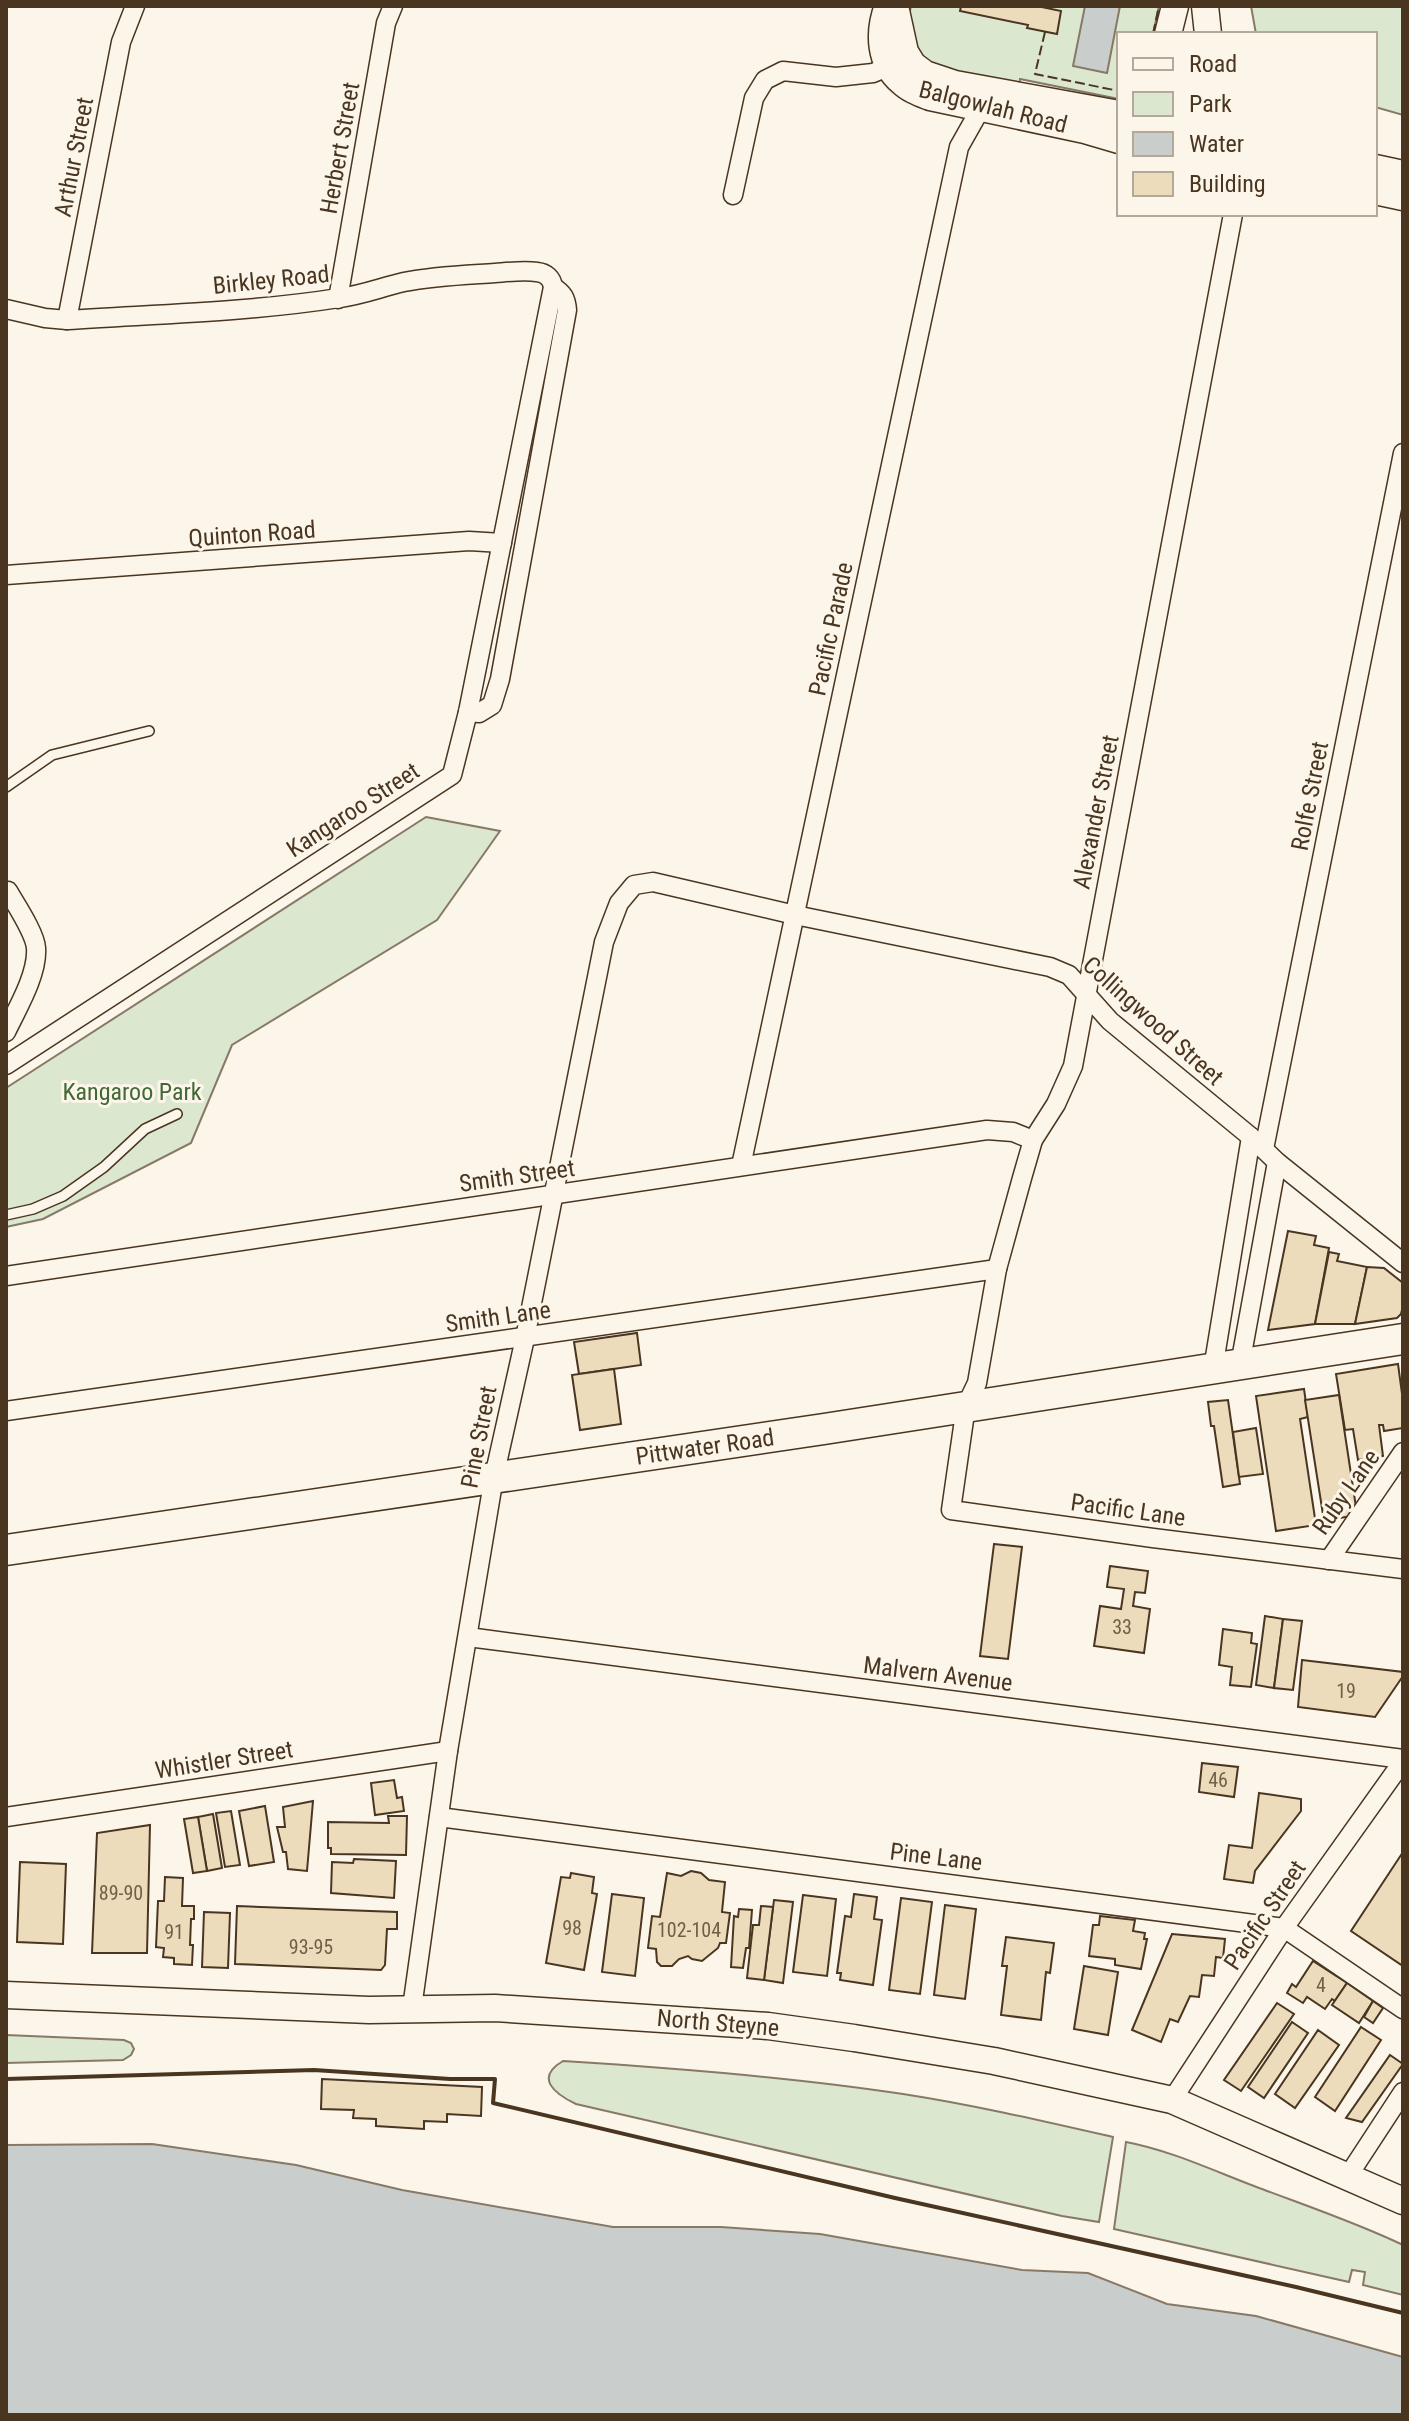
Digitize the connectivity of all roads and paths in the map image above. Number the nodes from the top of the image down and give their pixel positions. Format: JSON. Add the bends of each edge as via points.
{"nodes":[{"id":1,"x":135,"y":6,"type":"edge"},
{"id":2,"x":393,"y":6,"type":"edge"},
{"id":3,"x":888,"y":6,"type":"edge"},
{"id":4,"x":895,"y":6,"type":"edge"},
{"id":5,"x":1175,"y":6,"type":"edge"},
{"id":6,"x":1205,"y":6,"type":"edge"},
{"id":7,"x":1168,"y":32,"type":"edge"},
{"id":8,"x":1208,"y":32,"type":"edge"},
{"id":9,"x":890,"y":66,"type":"junction"},
{"id":10,"x":981,"y":108,"type":"junction"},
{"id":11,"x":1117,"y":114,"type":"edge"},
{"id":12,"x":1117,"y":139,"type":"edge"},
{"id":13,"x":1377,"y":168,"type":"edge"},
{"id":14,"x":1403,"y":174,"type":"edge"},
{"id":15,"x":1377,"y":191,"type":"edge"},
{"id":16,"x":733,"y":195,"type":"dead end"},
{"id":17,"x":1403,"y":197,"type":"edge"},
{"id":18,"x":1233,"y":216,"type":"edge"},
{"id":19,"x":553,"y":287,"type":"junction"},
{"id":20,"x":338,"y":299,"type":"junction"},
{"id":21,"x":6,"y":309,"type":"edge"},
{"id":22,"x":67,"y":320,"type":"junction"},
{"id":23,"x":1403,"y":453,"type":"edge"},
{"id":24,"x":502,"y":543,"type":"junction"},
{"id":25,"x":6,"y":575,"type":"edge"},
{"id":26,"x":468,"y":712,"type":"junction"},
{"id":27,"x":149,"y":731,"type":"dead end"},
{"id":28,"x":6,"y":787,"type":"edge"},
{"id":29,"x":634,"y":885,"type":"joint"},
{"id":30,"x":8,"y":891,"type":"dead end"},
{"id":31,"x":795,"y":915,"type":"junction"},
{"id":32,"x":1087,"y":994,"type":"junction"},
{"id":33,"x":6,"y":1032,"type":"edge"},
{"id":34,"x":6,"y":1065,"type":"edge"},
{"id":35,"x":177,"y":1114,"type":"dead end"},
{"id":36,"x":1033,"y":1140,"type":"junction"},
{"id":37,"x":1264,"y":1149,"type":"junction"},
{"id":38,"x":741,"y":1166,"type":"junction"},
{"id":39,"x":554,"y":1195,"type":"junction"},
{"id":40,"x":6,"y":1215,"type":"edge"},
{"id":41,"x":1403,"y":1263,"type":"edge"},
{"id":42,"x":997,"y":1269,"type":"junction"},
{"id":43,"x":6,"y":1276,"type":"edge"},
{"id":44,"x":525,"y":1338,"type":"junction"},
{"id":45,"x":1403,"y":1339,"type":"edge"},
{"id":46,"x":1226,"y":1367,"type":"junction"},
{"id":47,"x":966,"y":1406,"type":"junction"},
{"id":48,"x":6,"y":1411,"type":"edge"},
{"id":49,"x":1403,"y":1452,"type":"edge"},
{"id":50,"x":494,"y":1477,"type":"junction"},
{"id":51,"x":6,"y":1550,"type":"edge"},
{"id":52,"x":1329,"y":1560,"type":"junction"},
{"id":53,"x":1403,"y":1569,"type":"edge"},
{"id":54,"x":468,"y":1637,"type":"junction"},
{"id":55,"x":448,"y":1751,"type":"junction"},
{"id":56,"x":1403,"y":1760,"type":"edge"},
{"id":57,"x":6,"y":1817,"type":"edge"},
{"id":58,"x":439,"y":1817,"type":"junction"},
{"id":59,"x":1284,"y":1928,"type":"junction"},
{"id":60,"x":6,"y":1995,"type":"edge"},
{"id":61,"x":412,"y":2008,"type":"junction"},
{"id":62,"x":1403,"y":2009,"type":"edge"},
{"id":63,"x":1403,"y":2092,"type":"edge"},
{"id":64,"x":1172,"y":2100,"type":"junction"},
{"id":65,"x":1348,"y":2176,"type":"junction"},
{"id":66,"x":1403,"y":2201,"type":"edge"}],
"edges":[{"from":1,"to":22,"type":"street","name":"Arthur Street","via":[[121,42]]},
{"from":2,"to":20,"type":"street","name":"Herbert Street"},
{"from":3,"to":9,"type":"main road","name":"Balgowlah Road","via":[[881,36]]},
{"from":4,"to":11,"type":"main road","name":"Balgowlah Road","via":[[905,52],[925,74]]},
{"from":5,"to":7,"type":"main road"},
{"from":6,"to":8,"type":"main road"},
{"from":9,"to":10,"type":"main road","name":"Balgowlah Road","via":[[909,88]]},
{"from":9,"to":16,"type":"street","via":[[836,77],[783,71],[765,80],[754,98]]},
{"from":10,"to":12,"type":"main road","name":"Balgowlah Road"},
{"from":10,"to":31,"type":"street","name":"Pacific Parade","via":[[959,147]]},
{"from":13,"to":14,"type":"main road"},
{"from":15,"to":17,"type":"main road"},
{"from":18,"to":32,"type":"street","name":"Alexander Street"},
{"from":19,"to":20,"type":"street","name":"Birkley Road","via":[[539,272],[443,277]]},
{"from":19,"to":24,"type":"street","name":"Kangaroo Street"},
{"from":19,"to":26,"type":"street","via":[[566,300],[567,310],[500,679],[492,705],[479,713]]},
{"from":20,"to":22,"type":"street","name":"Birkley Road"},
{"from":21,"to":22,"type":"street","name":"Birkley Road"},
{"from":23,"to":37,"type":"street","name":"Rolfe Street"},
{"from":24,"to":25,"type":"street","name":"Quinton Road","via":[[454,542]]},
{"from":24,"to":26,"type":"street","name":"Kangaroo Street"},
{"from":26,"to":34,"type":"street","name":"Kangaroo Street","via":[[452,775]]},
{"from":27,"to":28,"type":"lane","via":[[52,755]]},
{"from":29,"to":31,"type":"street","name":"Collingwood Street","via":[[653,882]]},
{"from":29,"to":39,"type":"street","name":"Pine Street","via":[[619,903],[604,942]]},
{"from":30,"to":33,"type":"street","via":[[36,946],[34,966]]},
{"from":31,"to":32,"type":"street","name":"Collingwood Street","via":[[1050,967],[1069,975]]},
{"from":31,"to":38,"type":"street","name":"Pacific Parade"},
{"from":32,"to":36,"type":"street","name":"Alexander Street","via":[[1073,1066]]},
{"from":32,"to":37,"type":"street","name":"Collingwood Street","via":[[1110,1021]]},
{"from":35,"to":40,"type":"lane","via":[[145,1129],[63,1196]]},
{"from":36,"to":38,"type":"street","name":"Smith Street","via":[[987,1130]]},
{"from":36,"to":42,"type":"street","name":"Alexander Street"},
{"from":37,"to":41,"type":"street","name":"Collingwood Street"},
{"from":37,"to":46,"type":"street","name":"Rolfe Street"},
{"from":37,"to":46,"type":"street","name":"Rolfe Street"},
{"from":38,"to":39,"type":"street","name":"Smith Street"},
{"from":39,"to":43,"type":"street","name":"Smith Street"},
{"from":39,"to":44,"type":"street","name":"Pine Street"},
{"from":42,"to":44,"type":"street","name":"Smith Lane"},
{"from":42,"to":47,"type":"street","name":"Alexander Street","via":[[977,1383]]},
{"from":44,"to":48,"type":"street","name":"Smith Lane"},
{"from":44,"to":50,"type":"street","name":"Pine Street"},
{"from":45,"to":46,"type":"main road","name":"Pittwater Road"},
{"from":46,"to":47,"type":"main road","name":"Pittwater Road"},
{"from":47,"to":50,"type":"main road","name":"Pittwater Road"},
{"from":47,"to":52,"type":"street","name":"Pacific Lane","via":[[951,1510]]},
{"from":49,"to":52,"type":"street","name":"Ruby Lane"},
{"from":50,"to":51,"type":"main road","name":"Pittwater Road"},
{"from":50,"to":54,"type":"street","name":"Pine Street"},
{"from":52,"to":53,"type":"street","name":"Pacific Lane"},
{"from":54,"to":55,"type":"street","name":"Pine Street"},
{"from":54,"to":56,"type":"street","name":"Malvern Avenue"},
{"from":55,"to":57,"type":"street","name":"Whistler Street"},
{"from":55,"to":58,"type":"street","name":"Pine Street"},
{"from":56,"to":59,"type":"street","name":"Pacific Street"},
{"from":58,"to":59,"type":"street","name":"Pine Lane"},
{"from":58,"to":61,"type":"street","name":"Pine Street"},
{"from":59,"to":62,"type":"street","name":"Pine Lane"},
{"from":59,"to":64,"type":"street","name":"Pacific Street"},
{"from":60,"to":61,"type":"main road","name":"North Steyne"},
{"from":61,"to":64,"type":"main road","name":"North Steyne","via":[[495,2008],[768,2026],[994,2061]]},
{"from":63,"to":65,"type":"street"},
{"from":64,"to":65,"type":"main road","name":"North Steyne"},
{"from":65,"to":66,"type":"main road","name":"North Steyne"}]}
